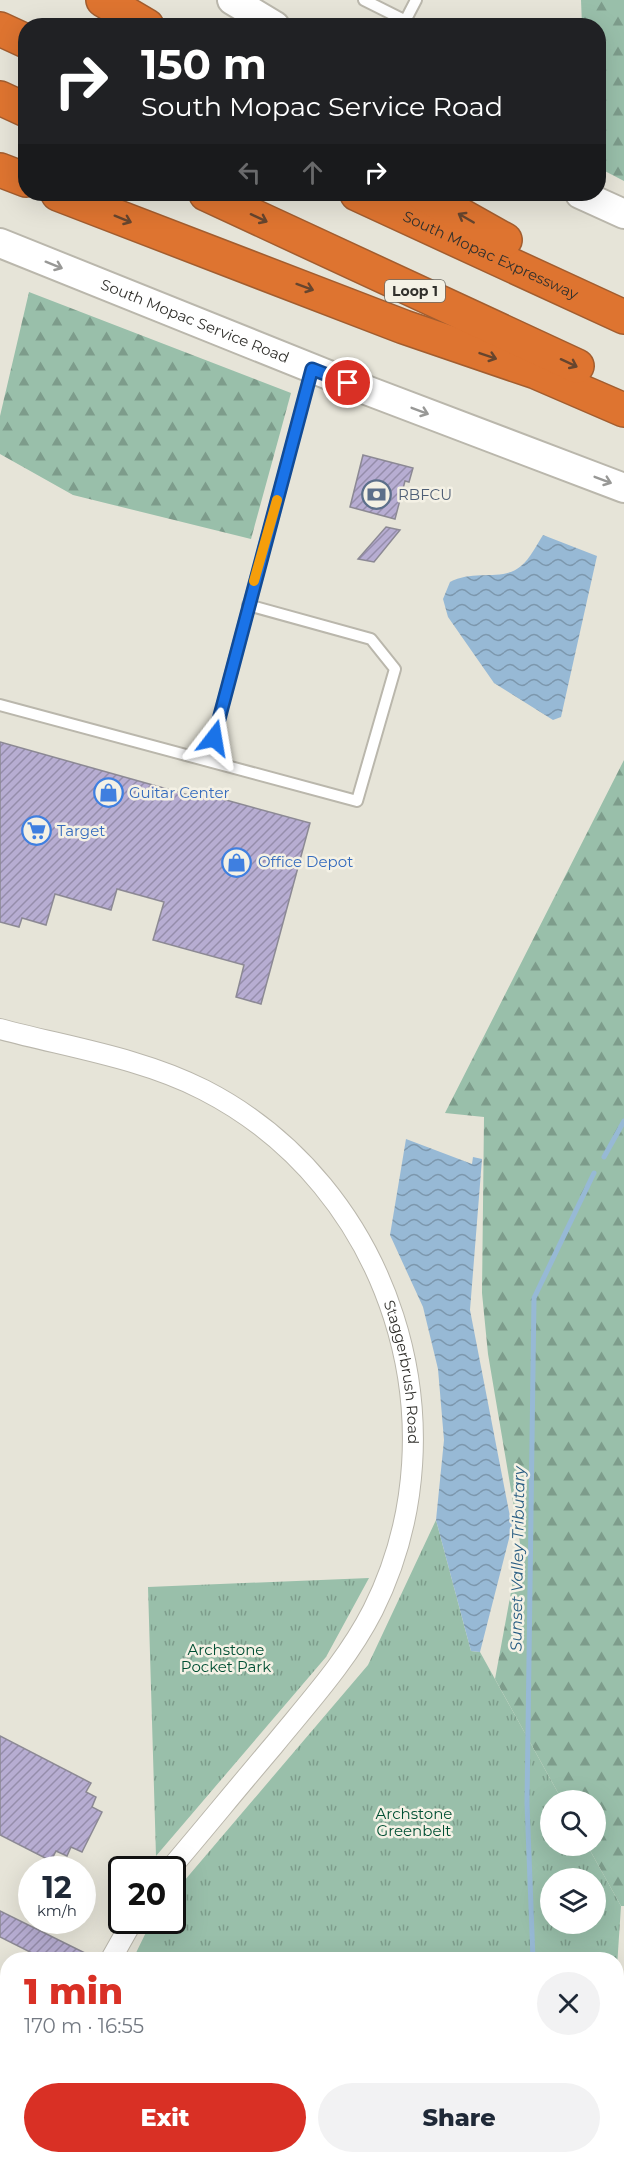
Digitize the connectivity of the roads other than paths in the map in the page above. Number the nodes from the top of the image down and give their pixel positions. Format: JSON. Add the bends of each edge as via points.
{"nodes":[{"id":1,"x":103,"y":0,"type":"edge"},
{"id":2,"x":232,"y":0,"type":"edge"},
{"id":3,"x":364,"y":0,"type":"edge"},
{"id":4,"x":416,"y":0,"type":"edge"},
{"id":5,"x":133,"y":18,"type":"edge"},
{"id":6,"x":262,"y":18,"type":"edge"},
{"id":7,"x":395,"y":18,"type":"edge"},
{"id":8,"x":407,"y":18,"type":"edge"},
{"id":9,"x":0,"y":29,"type":"edge"},
{"id":10,"x":18,"y":37,"type":"edge"},
{"id":11,"x":0,"y":98,"type":"edge"},
{"id":12,"x":18,"y":106,"type":"edge"},
{"id":13,"x":0,"y":170,"type":"edge"},
{"id":14,"x":18,"y":177,"type":"edge"},
{"id":15,"x":78,"y":201,"type":"edge"},
{"id":16,"x":221,"y":201,"type":"edge"},
{"id":17,"x":372,"y":201,"type":"edge"},
{"id":18,"x":436,"y":201,"type":"edge"},
{"id":19,"x":595,"y":201,"type":"edge"},
{"id":20,"x":624,"y":214,"type":"edge"},
{"id":21,"x":0,"y":243,"type":"edge"},
{"id":22,"x":624,"y":315,"type":"edge"},
{"id":23,"x":312,"y":369,"type":"junction"},
{"id":24,"x":624,"y":389,"type":"edge"},
{"id":25,"x":624,"y":410,"type":"edge"},
{"id":26,"x":624,"y":488,"type":"edge"},
{"id":27,"x":248,"y":605,"type":"junction"},
{"id":28,"x":0,"y":705,"type":"edge"},
{"id":29,"x":208,"y":760,"type":"junction"},
{"id":30,"x":0,"y":1029,"type":"edge"},
{"id":31,"x":181,"y":1856,"type":"edge"},
{"id":32,"x":125,"y":1934,"type":"edge"},
{"id":33,"x":115,"y":1952,"type":"edge"}],
"edges":[{"from":1,"to":5,"type":"highway"},
{"from":2,"to":6,"type":"main road"},
{"from":3,"to":7,"type":"lane"},
{"from":4,"to":8,"type":"lane"},
{"from":9,"to":10,"type":"highway"},
{"from":11,"to":12,"type":"highway"},
{"from":13,"to":14,"type":"highway"},
{"from":15,"to":25,"type":"highway","one_way":true,"via":[[404,327],[536,372]]},
{"from":16,"to":24,"type":"highway","number":"Loop 1","one_way":true},
{"from":17,"to":22,"type":"highway","name":"South Mopac Expressway"},
{"from":22,"to":18,"type":"highway","one_way":true,"via":[[587,284]]},
{"from":19,"to":20,"type":"main road"},
{"from":21,"to":23,"type":"main road","name":"South Mopac Service Road","one_way":true},
{"from":23,"to":26,"type":"main road","name":"South Mopac Service Road","one_way":true},
{"from":23,"to":27,"type":"lane"},
{"from":27,"to":29,"type":"lane"},
{"from":27,"to":29,"type":"lane","via":[[370,639],[395,669],[357,801]]},
{"from":28,"to":29,"type":"lane"},
{"from":30,"to":31,"type":"street","name":"Staggerbrush Road","via":[[176,1077],[230,1105],[276,1138],[314,1175],[357,1234],[391,1304],[406,1360],[414,1424],[409,1497],[396,1554],[373,1610],[344,1659]]},
{"from":32,"to":33,"type":"street"}]}
